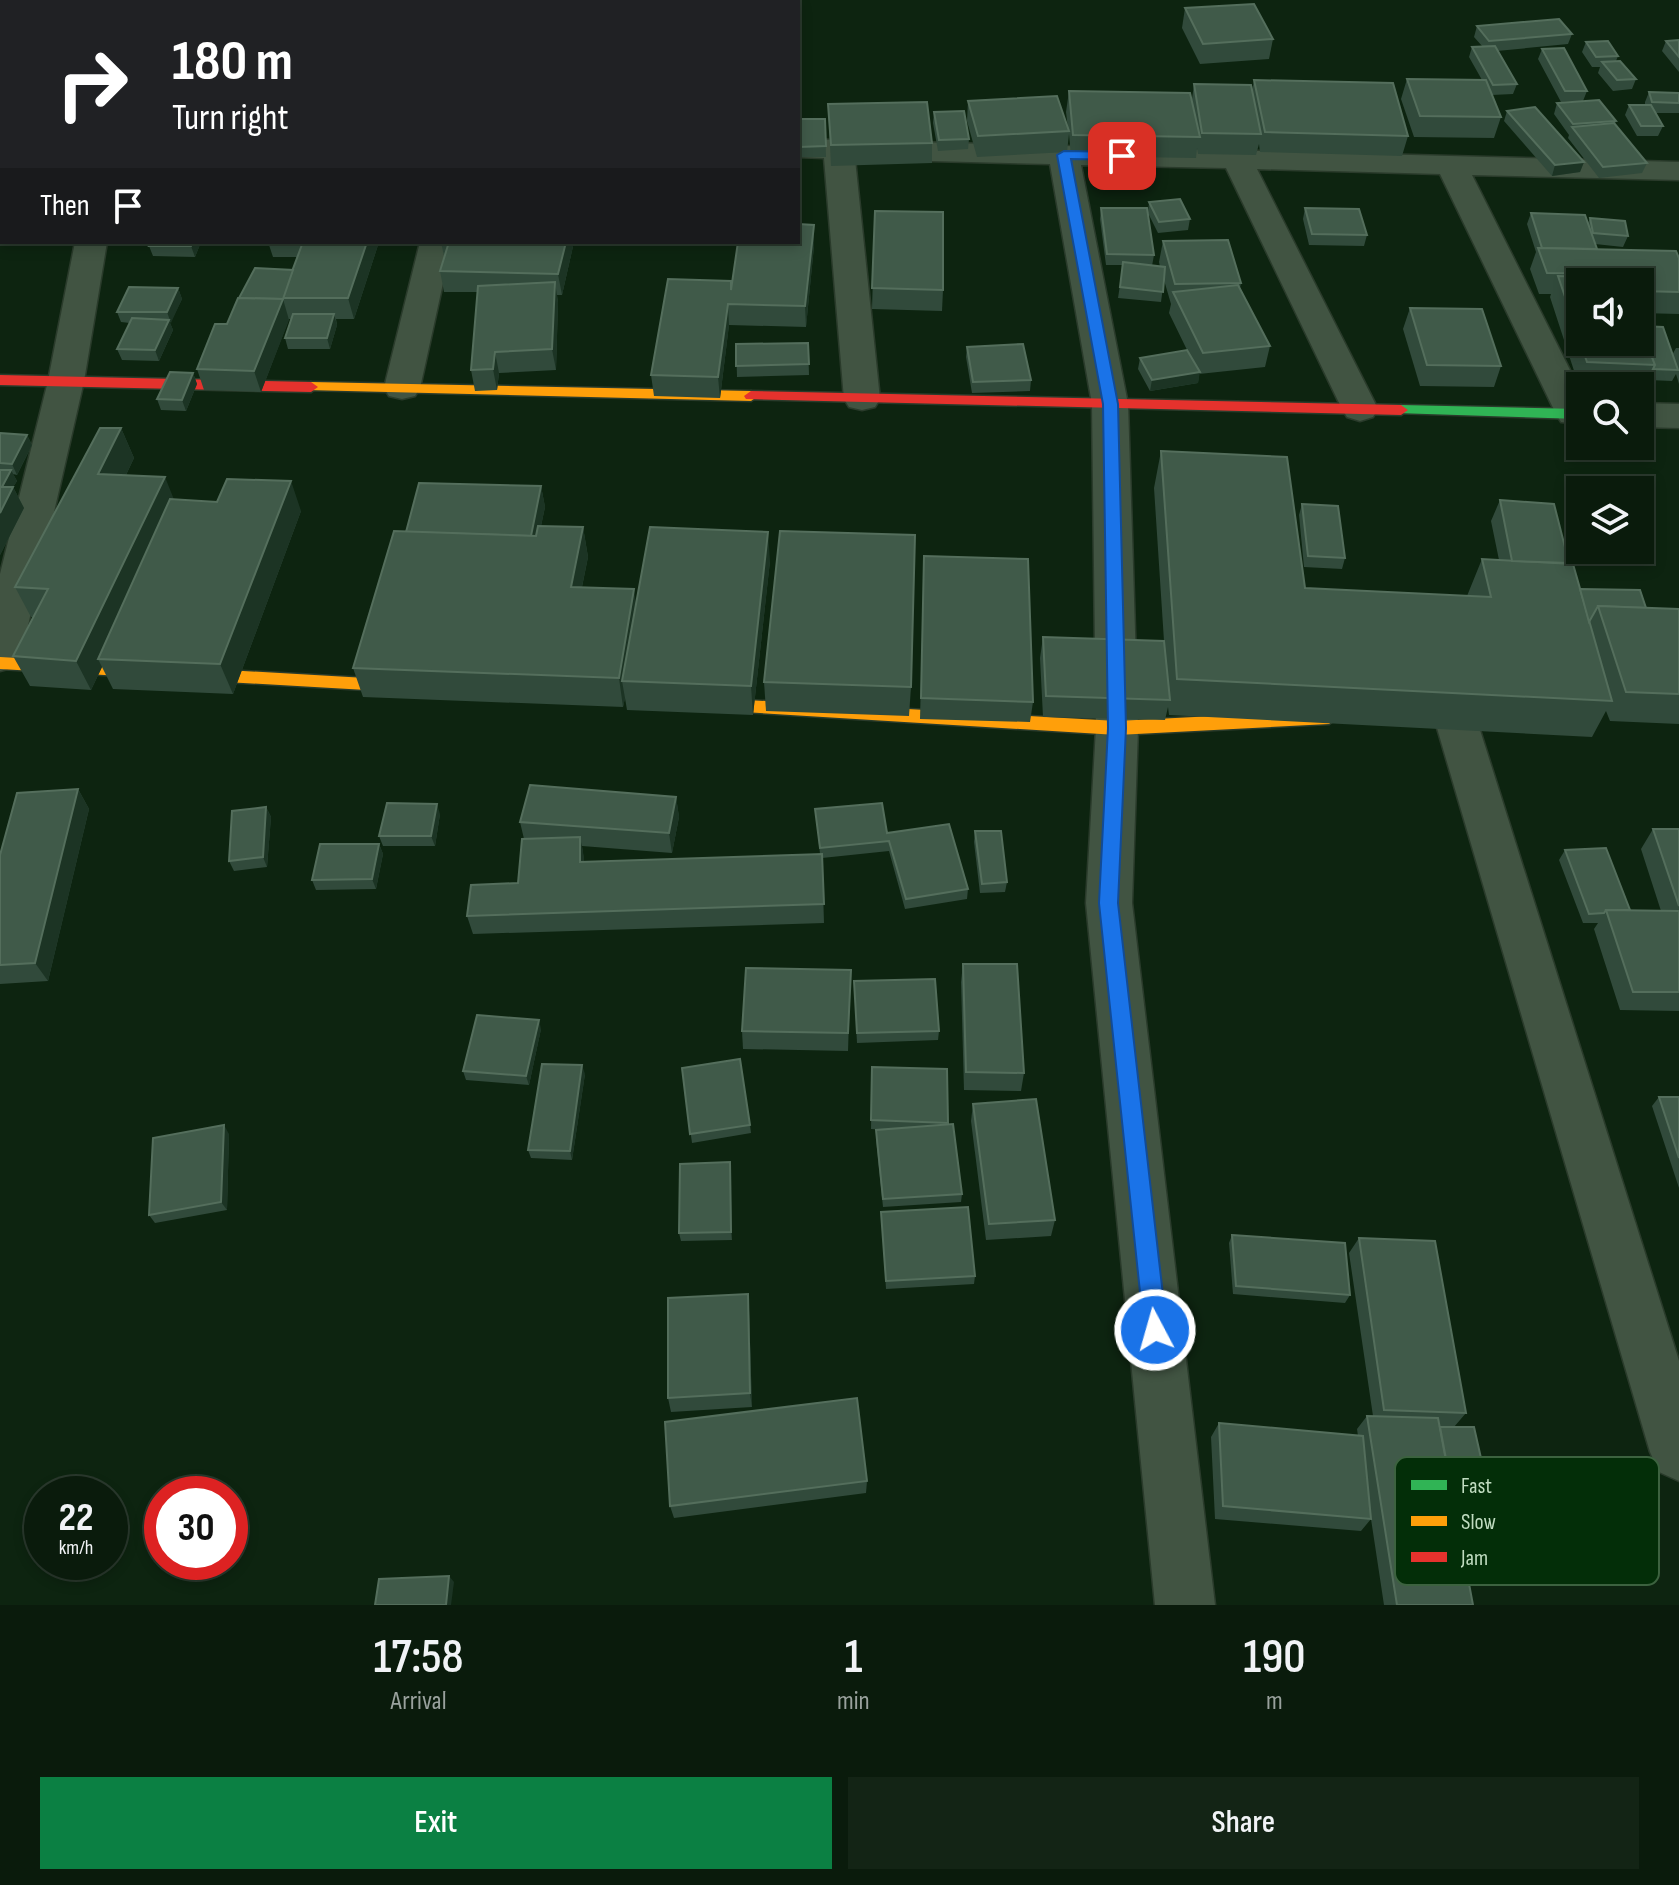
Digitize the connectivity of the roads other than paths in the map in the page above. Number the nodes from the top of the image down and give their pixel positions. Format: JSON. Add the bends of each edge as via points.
{"nodes":[{"id":1,"x":800,"y":148,"type":"edge"},
{"id":2,"x":839,"y":149,"type":"junction"},
{"id":3,"x":1064,"y":155,"type":"junction"},
{"id":4,"x":1237,"y":160,"type":"junction"},
{"id":5,"x":1451,"y":165,"type":"junction"},
{"id":6,"x":1679,"y":171,"type":"edge"},
{"id":7,"x":91,"y":244,"type":"edge"},
{"id":8,"x":436,"y":244,"type":"edge"},
{"id":9,"x":0,"y":380,"type":"edge"},
{"id":10,"x":66,"y":381,"type":"junction"},
{"id":11,"x":402,"y":388,"type":"junction"},
{"id":12,"x":1566,"y":392,"type":"edge"},
{"id":13,"x":862,"y":399,"type":"junction"},
{"id":14,"x":1110,"y":404,"type":"junction"},
{"id":15,"x":1360,"y":409,"type":"junction"},
{"id":16,"x":1566,"y":414,"type":"edge"},
{"id":17,"x":1654,"y":415,"type":"edge"},
{"id":18,"x":1679,"y":416,"type":"edge"},
{"id":19,"x":0,"y":656,"type":"edge"},
{"id":20,"x":0,"y":663,"type":"edge"},
{"id":21,"x":431,"y":688,"type":"edge"},
{"id":22,"x":670,"y":702,"type":"edge"},
{"id":23,"x":1452,"y":711,"type":"edge"},
{"id":24,"x":1346,"y":716,"type":"edge"},
{"id":25,"x":1117,"y":728,"type":"junction"},
{"id":26,"x":1679,"y":1452,"type":"edge"},
{"id":27,"x":1185,"y":1605,"type":"edge"}],
"edges":[{"from":1,"to":2,"type":"street"},
{"from":2,"to":3,"type":"street"},
{"from":2,"to":13,"type":"street"},
{"from":3,"to":4,"type":"street"},
{"from":3,"to":14,"type":"street"},
{"from":4,"to":5,"type":"street"},
{"from":4,"to":15,"type":"street"},
{"from":5,"to":6,"type":"street"},
{"from":5,"to":12,"type":"street"},
{"from":7,"to":10,"type":"street"},
{"from":8,"to":11,"type":"street"},
{"from":9,"to":10,"type":"street"},
{"from":10,"to":11,"type":"street"},
{"from":10,"to":19,"type":"street"},
{"from":11,"to":13,"type":"street"},
{"from":13,"to":14,"type":"street"},
{"from":14,"to":15,"type":"street"},
{"from":14,"to":25,"type":"street"},
{"from":15,"to":16,"type":"street"},
{"from":17,"to":18,"type":"street"},
{"from":20,"to":21,"type":"street"},
{"from":22,"to":25,"type":"street"},
{"from":23,"to":26,"type":"street"},
{"from":24,"to":25,"type":"street"},
{"from":25,"to":27,"type":"street","via":[[1109,903]]}]}
